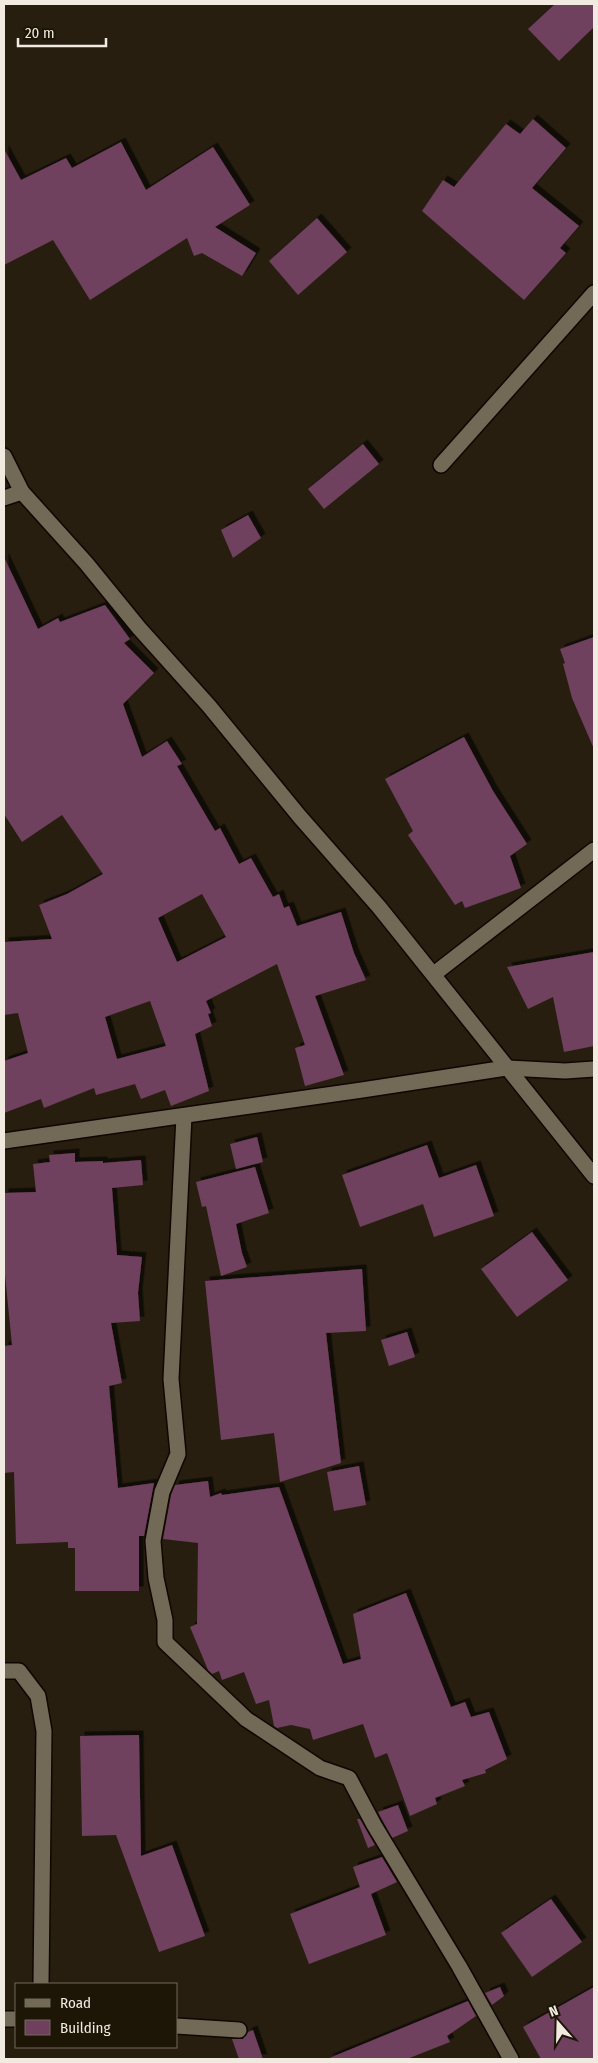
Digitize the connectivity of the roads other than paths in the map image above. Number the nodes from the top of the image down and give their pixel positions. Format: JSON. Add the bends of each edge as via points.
{"nodes":[{"id":1,"x":594,"y":293,"type":"edge"},
{"id":2,"x":4,"y":456,"type":"edge"},
{"id":3,"x":441,"y":465,"type":"dead end"},
{"id":4,"x":22,"y":492,"type":"junction"},
{"id":5,"x":4,"y":498,"type":"edge"},
{"id":6,"x":594,"y":850,"type":"edge"},
{"id":7,"x":434,"y":974,"type":"junction"},
{"id":8,"x":506,"y":1068,"type":"junction"},
{"id":9,"x":594,"y":1069,"type":"edge"},
{"id":10,"x":184,"y":1116,"type":"junction"},
{"id":11,"x":4,"y":1141,"type":"edge"},
{"id":12,"x":594,"y":1176,"type":"edge"},
{"id":13,"x":4,"y":1671,"type":"edge"},
{"id":14,"x":41,"y":1983,"type":"edge"},
{"id":15,"x":178,"y":2026,"type":"edge"},
{"id":16,"x":239,"y":2030,"type":"dead end"},
{"id":17,"x":511,"y":2059,"type":"edge"}],
"edges":[{"from":1,"to":3,"type":"street"},
{"from":2,"to":4,"type":"street"},
{"from":4,"to":5,"type":"street"},
{"from":4,"to":7,"type":"street","via":[[210,706]]},
{"from":6,"to":7,"type":"street"},
{"from":7,"to":8,"type":"street"},
{"from":8,"to":9,"type":"street"},
{"from":8,"to":10,"type":"street"},
{"from":8,"to":12,"type":"street"},
{"from":10,"to":11,"type":"street"},
{"from":10,"to":17,"type":"street","via":[[171,1380],[178,1454],[162,1492],[153,1541],[156,1578],[165,1620],[165,1642],[246,1719],[320,1768],[349,1778]]},
{"from":13,"to":14,"type":"street","via":[[19,1671],[38,1696],[44,1731]]},
{"from":15,"to":16,"type":"street"}]}
